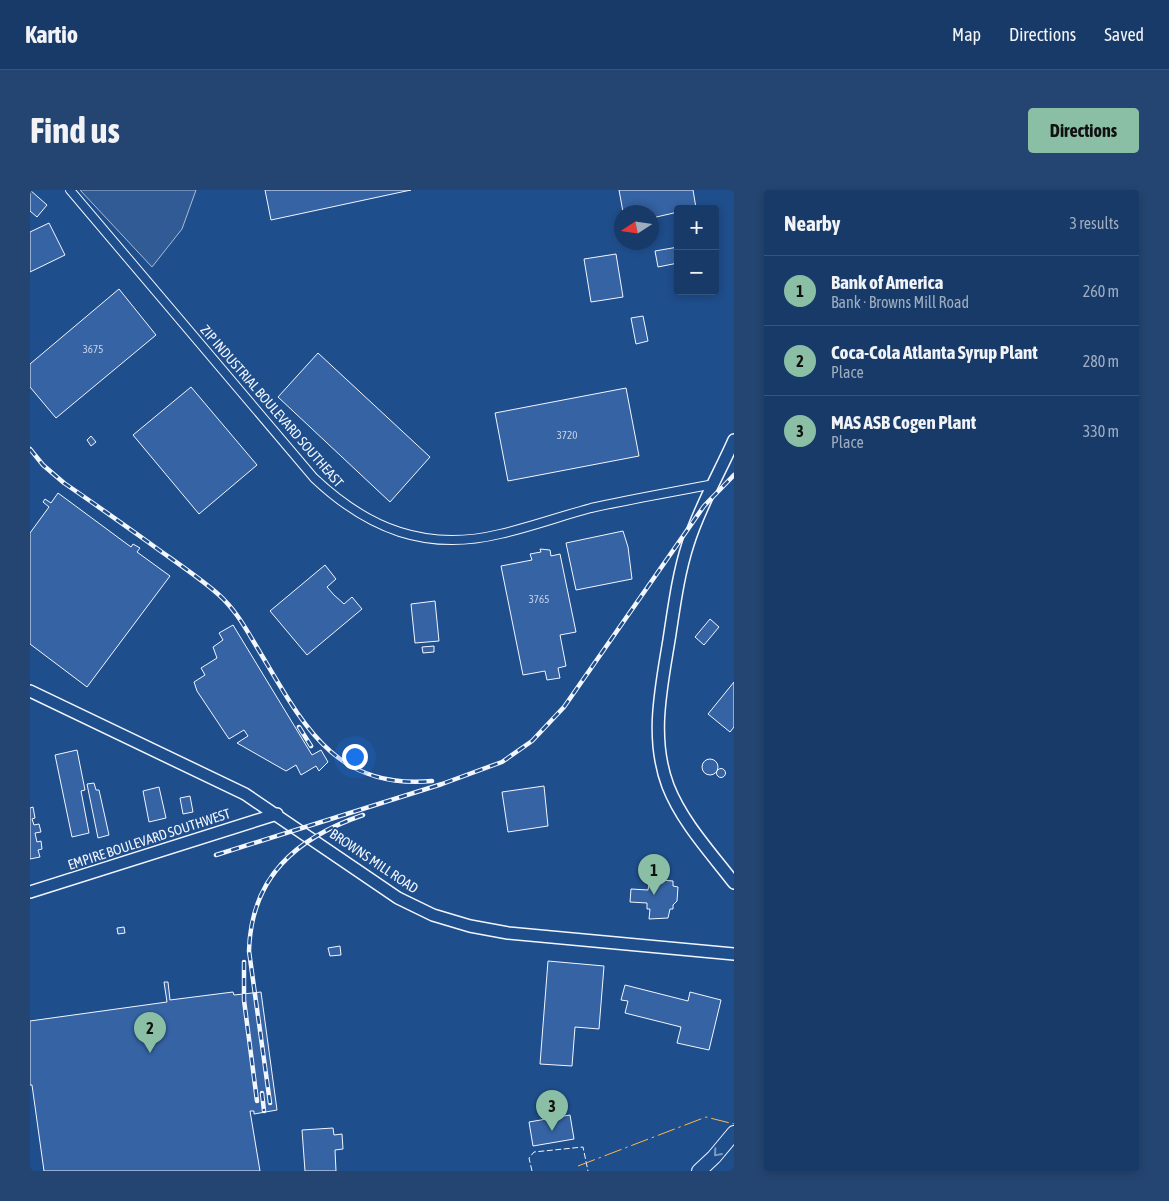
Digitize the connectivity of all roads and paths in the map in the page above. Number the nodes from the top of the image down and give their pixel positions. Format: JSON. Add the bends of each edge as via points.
{"nodes":[{"id":1,"x":70,"y":190,"type":"edge"},
{"id":2,"x":734,"y":440,"type":"edge"},
{"id":3,"x":714,"y":484,"type":"junction"},
{"id":4,"x":30,"y":691,"type":"edge"},
{"id":5,"x":277,"y":814,"type":"junction"},
{"id":6,"x":734,"y":883,"type":"edge"},
{"id":7,"x":30,"y":892,"type":"edge"},
{"id":8,"x":734,"y":954,"type":"edge"},
{"id":9,"x":734,"y":1133,"type":"edge"},
{"id":10,"x":699,"y":1171,"type":"edge"}],
"edges":[{"from":1,"to":3,"type":"street","name":"ZIP INDUSTRIAL BOULEVARD SOUTHEAST","via":[[314,478],[338,500],[380,525],[416,536],[471,540],[592,508]]},
{"from":2,"to":3,"type":"street"},
{"from":3,"to":6,"type":"street","via":[[688,543],[676,594],[658,710],[658,731],[663,769],[674,798]]},
{"from":4,"to":5,"type":"street","name":"BROWNS MILL ROAD","via":[[212,776]]},
{"from":5,"to":7,"type":"street","name":"EMPIRE BOULEVARD SOUTHWEST"},
{"from":5,"to":8,"type":"street","name":"BROWNS MILL ROAD","via":[[398,898],[433,915],[508,933]]},
{"from":9,"to":10,"type":"highway","one_way":true}]}
